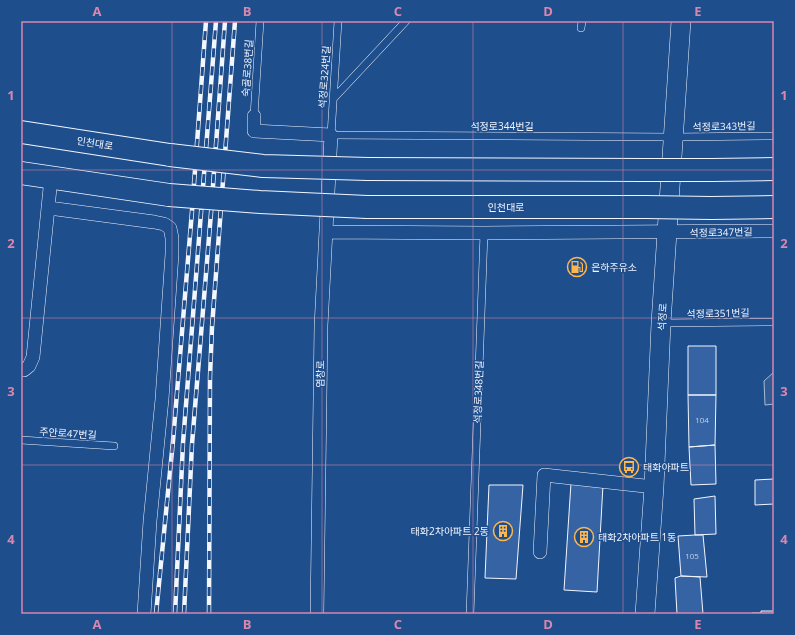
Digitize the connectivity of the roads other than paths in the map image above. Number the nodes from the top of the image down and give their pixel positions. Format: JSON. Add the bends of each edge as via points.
{"nodes":[{"id":1,"x":260,"y":21,"type":"edge"},
{"id":2,"x":338,"y":21,"type":"edge"},
{"id":3,"x":406,"y":21,"type":"edge"},
{"id":4,"x":681,"y":21,"type":"edge"},
{"id":5,"x":332,"y":99,"type":"junction"},
{"id":6,"x":254,"y":116,"type":"joint"},
{"id":7,"x":21,"y":132,"type":"edge"},
{"id":8,"x":331,"y":134,"type":"junction"},
{"id":9,"x":774,"y":136,"type":"edge"},
{"id":10,"x":674,"y":137,"type":"junction"},
{"id":11,"x":774,"y":169,"type":"edge"},
{"id":12,"x":21,"y":173,"type":"edge"},
{"id":13,"x":51,"y":178,"type":"junction"},
{"id":14,"x":774,"y":207,"type":"edge"},
{"id":15,"x":49,"y":208,"type":"junction"},
{"id":16,"x":774,"y":231,"type":"edge"},
{"id":17,"x":326,"y":232,"type":"junction"},
{"id":18,"x":667,"y":232,"type":"junction"},
{"id":19,"x":484,"y":233,"type":"junction"},
{"id":20,"x":774,"y":322,"type":"edge"},
{"id":21,"x":661,"y":323,"type":"junction"},
{"id":22,"x":21,"y":370,"type":"edge"},
{"id":23,"x":21,"y":440,"type":"edge"},
{"id":24,"x":114,"y":446,"type":"dead end"},
{"id":25,"x":654,"y":487,"type":"junction"},
{"id":26,"x":540,"y":552,"type":"dead end"},
{"id":27,"x":144,"y":614,"type":"edge"},
{"id":28,"x":317,"y":614,"type":"edge"},
{"id":29,"x":470,"y":614,"type":"edge"},
{"id":30,"x":645,"y":614,"type":"edge"}],
"edges":[{"from":1,"to":6,"type":"lane","name":"숙골로38번길"},
{"from":2,"to":5,"type":"lane","name":"석정로324번길"},
{"from":3,"to":5,"type":"lane"},
{"from":4,"to":10,"type":"main road","name":"석정로"},
{"from":5,"to":8,"type":"lane","name":"석정로324번길"},
{"from":6,"to":8,"type":"street","via":[[254,131]]},
{"from":7,"to":11,"type":"highway","name":"인천대로","bridge":true,"via":[[263,166],[368,169]]},
{"from":8,"to":10,"type":"lane","name":"석정로344번길"},
{"from":8,"to":17,"type":"street","name":"염창로"},
{"from":9,"to":10,"type":"lane","name":"석정로343번길"},
{"from":10,"to":18,"type":"main road","name":"석정로"},
{"from":12,"to":13,"type":"highway"},
{"from":13,"to":14,"type":"highway","name":"인천대로","bridge":true,"via":[[170,194],[260,202],[366,207]]},
{"from":13,"to":15,"type":"street"},
{"from":15,"to":22,"type":"street","via":[[33,357],[29,366]]},
{"from":15,"to":27,"type":"street","via":[[154,222],[170,228],[172,254],[164,376]]},
{"from":16,"to":18,"type":"street","name":"석정로347번길"},
{"from":17,"to":19,"type":"street"},
{"from":17,"to":28,"type":"street","name":"염창로","via":[[321,326]]},
{"from":18,"to":19,"type":"street"},
{"from":18,"to":21,"type":"main road","name":"석정로"},
{"from":19,"to":29,"type":"lane","name":"석정로348번길"},
{"from":20,"to":21,"type":"lane","name":"석정로351번길"},
{"from":21,"to":25,"type":"main road","name":"석정로"},
{"from":23,"to":24,"type":"lane","name":"주안로47번길"},
{"from":25,"to":26,"type":"street","via":[[544,475]]},
{"from":25,"to":30,"type":"main road","name":"석정로"}]}
